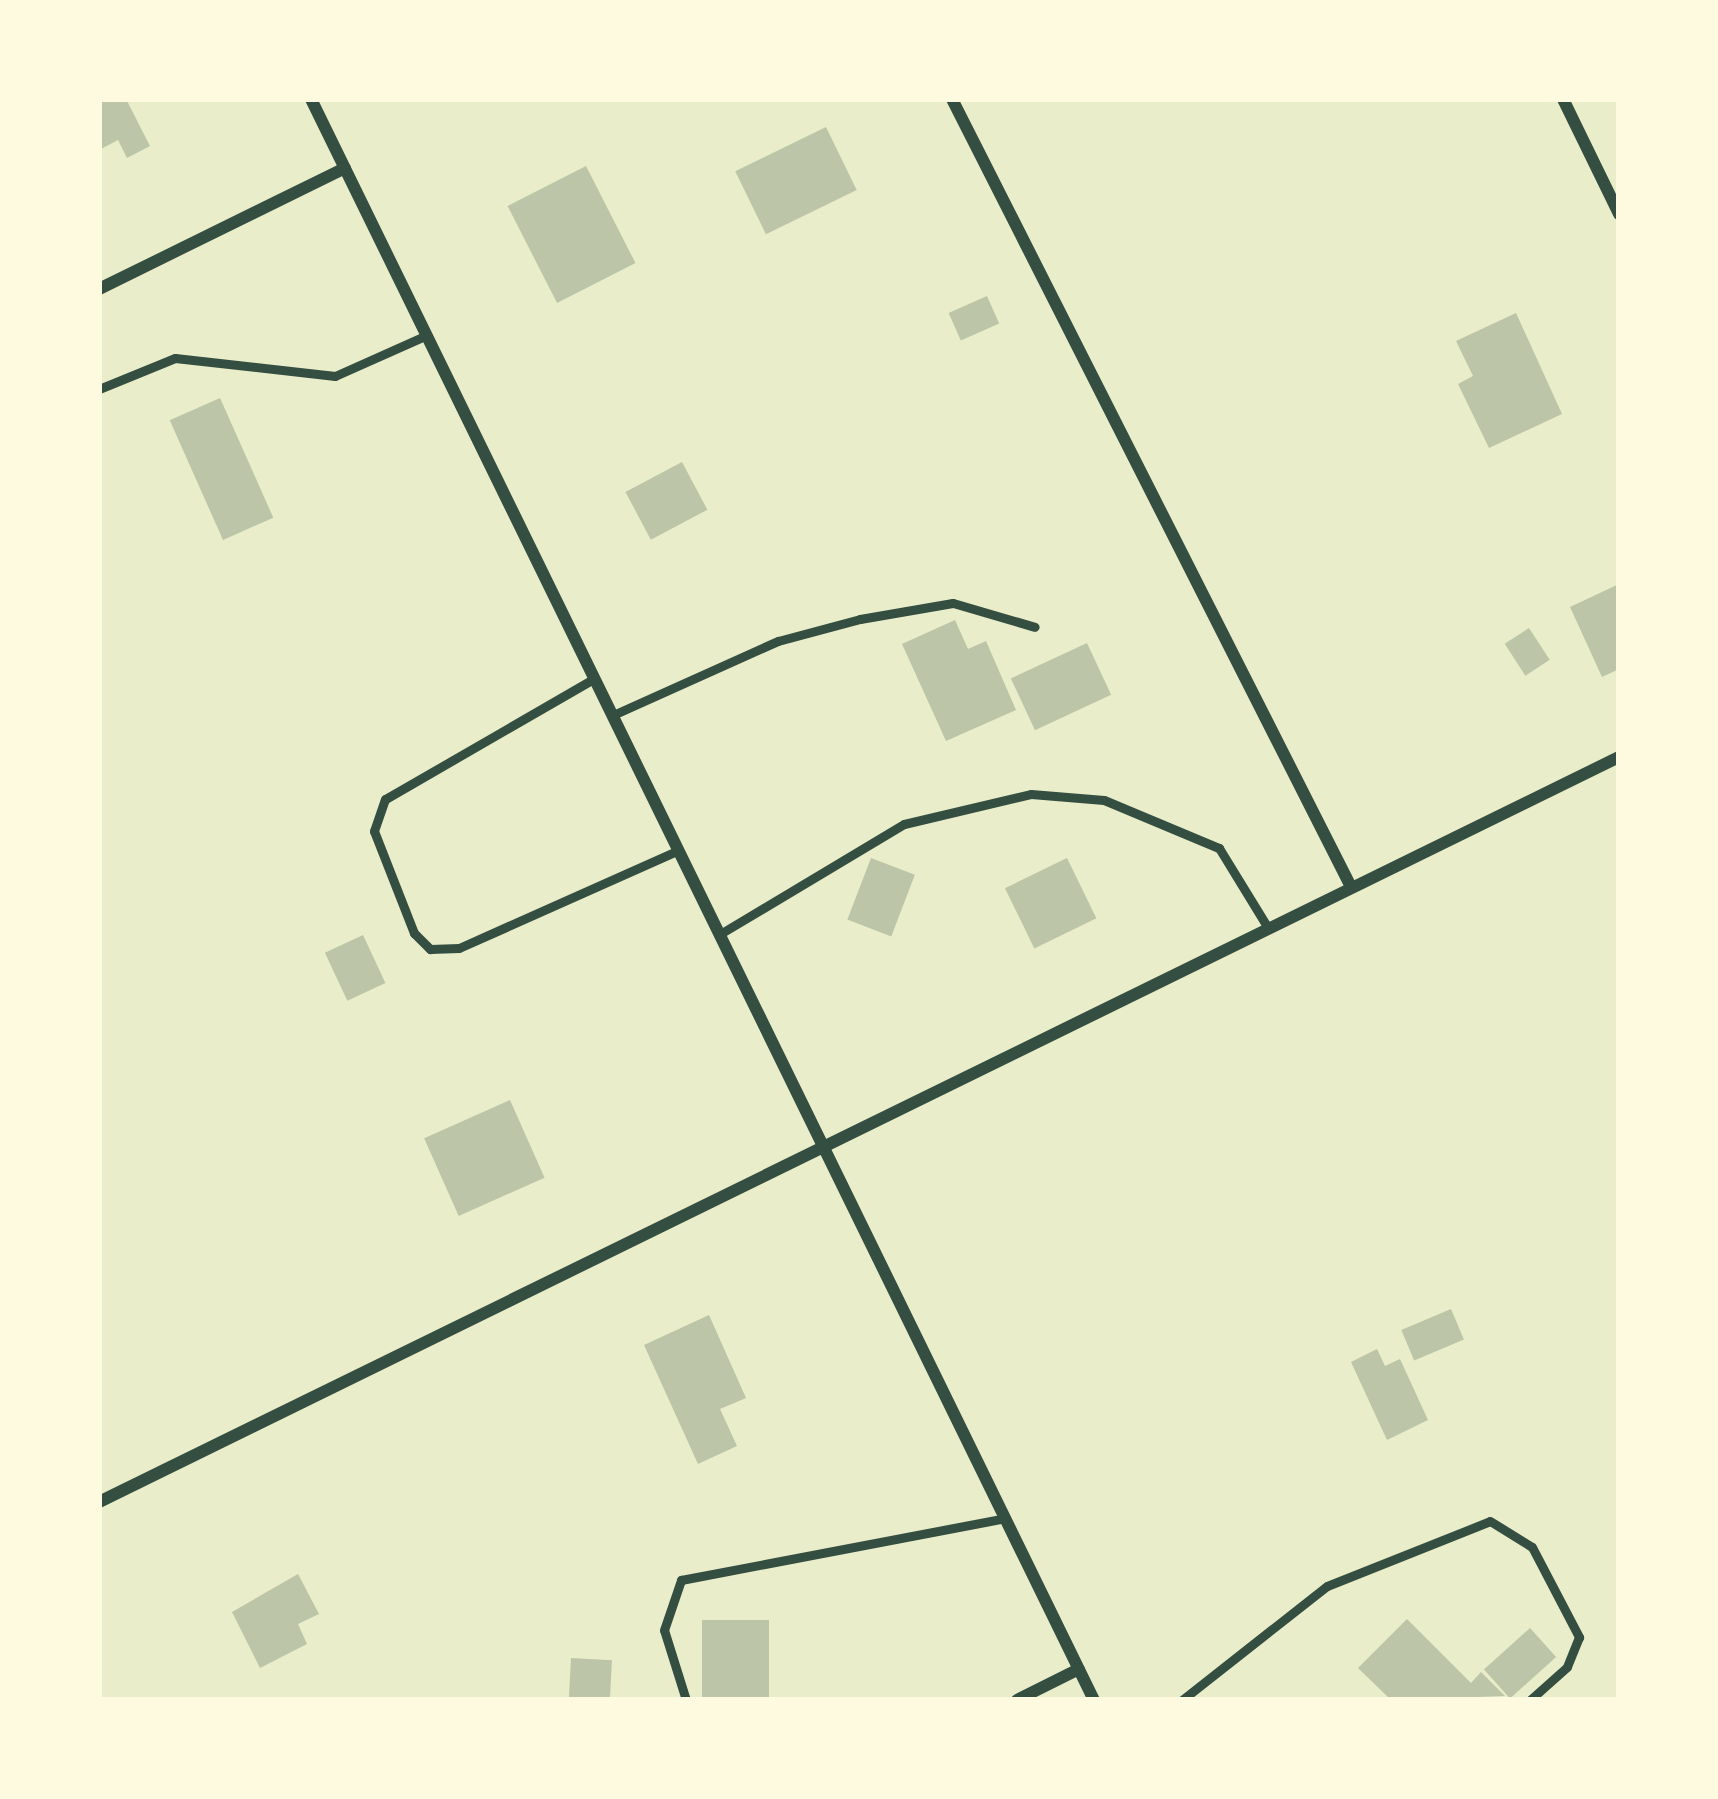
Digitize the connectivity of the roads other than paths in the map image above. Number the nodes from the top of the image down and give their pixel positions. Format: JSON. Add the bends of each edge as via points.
{"nodes":[{"id":1,"x":311,"y":99,"type":"edge"},
{"id":2,"x":952,"y":99,"type":"edge"},
{"id":3,"x":1563,"y":99,"type":"edge"},
{"id":4,"x":345,"y":169,"type":"junction"},
{"id":5,"x":1619,"y":214,"type":"edge"},
{"id":6,"x":99,"y":289,"type":"edge"},
{"id":7,"x":427,"y":335,"type":"junction"},
{"id":8,"x":99,"y":389,"type":"edge"},
{"id":9,"x":1035,"y":627,"type":"dead end"},
{"id":10,"x":595,"y":678,"type":"junction"},
{"id":11,"x":613,"y":715,"type":"junction"},
{"id":12,"x":1619,"y":757,"type":"edge"},
{"id":13,"x":679,"y":850,"type":"junction"},
{"id":14,"x":1351,"y":887,"type":"junction"},
{"id":15,"x":1268,"y":928,"type":"junction"},
{"id":16,"x":720,"y":934,"type":"junction"},
{"id":17,"x":824,"y":1147,"type":"junction"},
{"id":18,"x":99,"y":1502,"type":"edge"},
{"id":19,"x":1005,"y":1518,"type":"junction"},
{"id":20,"x":1078,"y":1669,"type":"junction"},
{"id":21,"x":1203,"y":1684,"type":"junction"},
{"id":22,"x":686,"y":1700,"type":"edge"},
{"id":23,"x":1017,"y":1700,"type":"edge"},
{"id":24,"x":1094,"y":1700,"type":"edge"},
{"id":25,"x":1182,"y":1700,"type":"edge"},
{"id":26,"x":1211,"y":1700,"type":"edge"},
{"id":27,"x":1530,"y":1700,"type":"edge"}],
"edges":[{"from":1,"to":4,"type":"street"},
{"from":2,"to":14,"type":"street"},
{"from":3,"to":5,"type":"street"},
{"from":4,"to":6,"type":"street"},
{"from":4,"to":7,"type":"street"},
{"from":7,"to":8,"type":"lane","via":[[335,376],[176,358]]},
{"from":7,"to":10,"type":"street"},
{"from":9,"to":11,"type":"lane","via":[[953,603],[860,619]]},
{"from":10,"to":11,"type":"street"},
{"from":10,"to":13,"type":"lane","via":[[385,800],[374,831],[414,934],[430,949],[459,948]]},
{"from":11,"to":13,"type":"street"},
{"from":12,"to":14,"type":"street"},
{"from":13,"to":16,"type":"street"},
{"from":14,"to":15,"type":"street"},
{"from":15,"to":16,"type":"lane","via":[[1219,848],[1104,800],[1031,794],[904,824]]},
{"from":15,"to":17,"type":"street"},
{"from":16,"to":17,"type":"street"},
{"from":17,"to":18,"type":"street"},
{"from":17,"to":19,"type":"street"},
{"from":19,"to":20,"type":"street"},
{"from":19,"to":22,"type":"lane","via":[[681,1580],[664,1630]]},
{"from":20,"to":23,"type":"street"},
{"from":20,"to":24,"type":"street"},
{"from":21,"to":25,"type":"lane"},
{"from":21,"to":26,"type":"lane"},
{"from":21,"to":27,"type":"lane","via":[[1327,1586],[1490,1521],[1532,1547],[1579,1637],[1567,1667]]}]}
